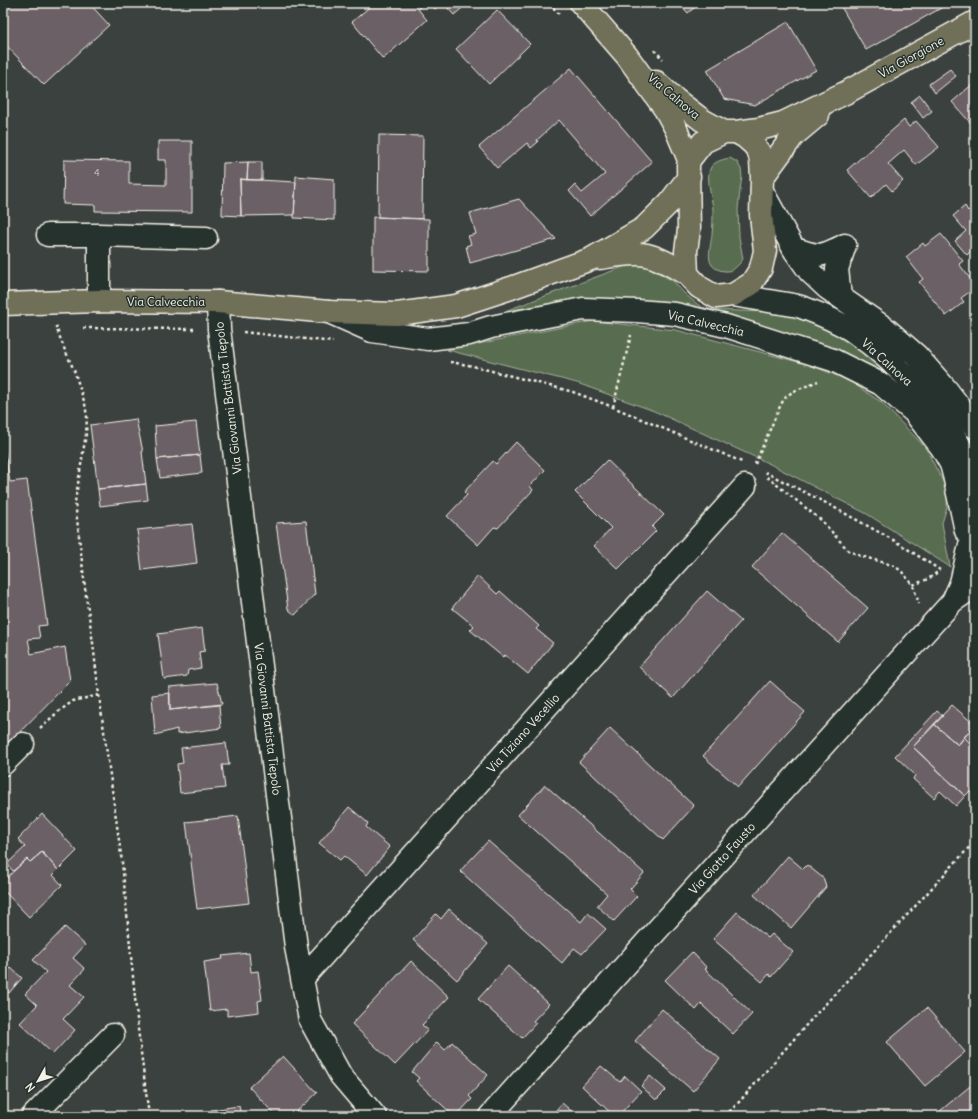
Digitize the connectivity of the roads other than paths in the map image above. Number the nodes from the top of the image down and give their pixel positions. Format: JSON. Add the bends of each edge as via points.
{"nodes":[{"id":1,"x":581,"y":3,"type":"edge"},
{"id":2,"x":975,"y":22,"type":"edge"},
{"id":3,"x":627,"y":56,"type":"junction"},
{"id":4,"x":847,"y":92,"type":"junction"},
{"id":5,"x":730,"y":132,"type":"junction"},
{"id":6,"x":689,"y":168,"type":"junction"},
{"id":7,"x":762,"y":184,"type":"junction"},
{"id":8,"x":48,"y":235,"type":"dead end"},
{"id":9,"x":99,"y":235,"type":"junction"},
{"id":10,"x":206,"y":238,"type":"dead end"},
{"id":11,"x":793,"y":248,"type":"junction"},
{"id":12,"x":591,"y":259,"type":"junction"},
{"id":13,"x":687,"y":274,"type":"junction"},
{"id":14,"x":733,"y":295,"type":"junction"},
{"id":15,"x":840,"y":296,"type":"junction"},
{"id":16,"x":99,"y":301,"type":"junction"},
{"id":17,"x":218,"y":302,"type":"junction"},
{"id":18,"x":3,"y":304,"type":"edge"},
{"id":19,"x":329,"y":312,"type":"junction"},
{"id":20,"x":975,"y":427,"type":"edge"},
{"id":21,"x":745,"y":486,"type":"dead end"},
{"id":22,"x":974,"y":503,"type":"edge"},
{"id":23,"x":970,"y":543,"type":"edge"},
{"id":24,"x":963,"y":590,"type":"edge"},
{"id":25,"x":23,"y":744,"type":"road end"},
{"id":26,"x":3,"y":764,"type":"edge"},
{"id":27,"x":302,"y":979,"type":"junction"},
{"id":28,"x":113,"y":1035,"type":"dead end"},
{"id":29,"x":33,"y":1116,"type":"edge"},
{"id":30,"x":375,"y":1116,"type":"edge"},
{"id":31,"x":490,"y":1116,"type":"edge"}],
"edges":[{"from":1,"to":3,"type":"main road","name":"Via Calnova"},
{"from":2,"to":4,"type":"main road","name":"Via Giorgione"},
{"from":3,"to":5,"type":"main road","name":"Via Calnova","via":[[702,120]]},
{"from":3,"to":6,"type":"main road","name":"Via Calnova","via":[[665,109],[676,129]]},
{"from":4,"to":5,"type":"main road","name":"Via Giorgione","via":[[783,123]]},
{"from":4,"to":7,"type":"main road","name":"Via Giorgione","via":[[793,136]]},
{"from":5,"to":6,"type":"main road","name":"Via Giorgione","via":[[703,142]]},
{"from":5,"to":7,"type":"main road","name":"Via Calnova","via":[[745,137],[759,152]]},
{"from":6,"to":12,"type":"main road","name":"Via Calvecchia","via":[[670,202],[644,228]]},
{"from":6,"to":13,"type":"main road"},
{"from":7,"to":11,"type":"street","name":"Via Calnova"},
{"from":7,"to":14,"type":"main road","name":"Via Calnova","via":[[761,215],[765,251],[761,268],[751,284]]},
{"from":8,"to":9,"type":"street"},
{"from":9,"to":10,"type":"street"},
{"from":9,"to":16,"type":"street"},
{"from":11,"to":15,"type":"street","name":"Via Calnova","via":[[810,272]]},
{"from":11,"to":15,"type":"street","via":[[816,255],[826,254],[845,245],[837,269]]},
{"from":12,"to":13,"type":"main road","name":"Via Calvecchia","via":[[646,254],[665,261]]},
{"from":12,"to":19,"type":"main road","name":"Via Calvecchia","via":[[456,306],[397,314]]},
{"from":13,"to":14,"type":"main road","name":"Via Calvecchia","via":[[699,287],[716,297]]},
{"from":14,"to":22,"type":"street","name":"Via Calnova","via":[[803,307],[826,316],[891,362],[934,408],[957,442],[973,481]]},
{"from":15,"to":20,"type":"street","name":"Via Calnova","via":[[885,328],[918,356]]},
{"from":16,"to":17,"type":"main road","name":"Via Calvecchia"},
{"from":16,"to":18,"type":"main road","name":"Via Calvecchia"},
{"from":17,"to":19,"type":"main road","name":"Via Calvecchia"},
{"from":17,"to":27,"type":"street","name":"Via Giovanni Battista Tiepolo","via":[[219,329]]},
{"from":19,"to":23,"type":"street","name":"Via Calvecchia","via":[[372,332],[428,339],[468,334],[583,309],[637,310],[675,314],[726,326],[833,360],[880,384],[914,412],[942,448],[951,464]]},
{"from":21,"to":27,"type":"street","name":"Via Tiziano Vecellio"},
{"from":22,"to":23,"type":"street","name":"Via Calnova","via":[[967,518]]},
{"from":23,"to":24,"type":"street","name":"Via Calnova"},
{"from":24,"to":31,"type":"street","name":"Via Giotto Fausto"},
{"from":25,"to":26,"type":"street"},
{"from":27,"to":30,"type":"street","name":"Via Giovanni Battista Tiepolo","via":[[310,1020],[341,1076]]},
{"from":28,"to":29,"type":"street"}]}
